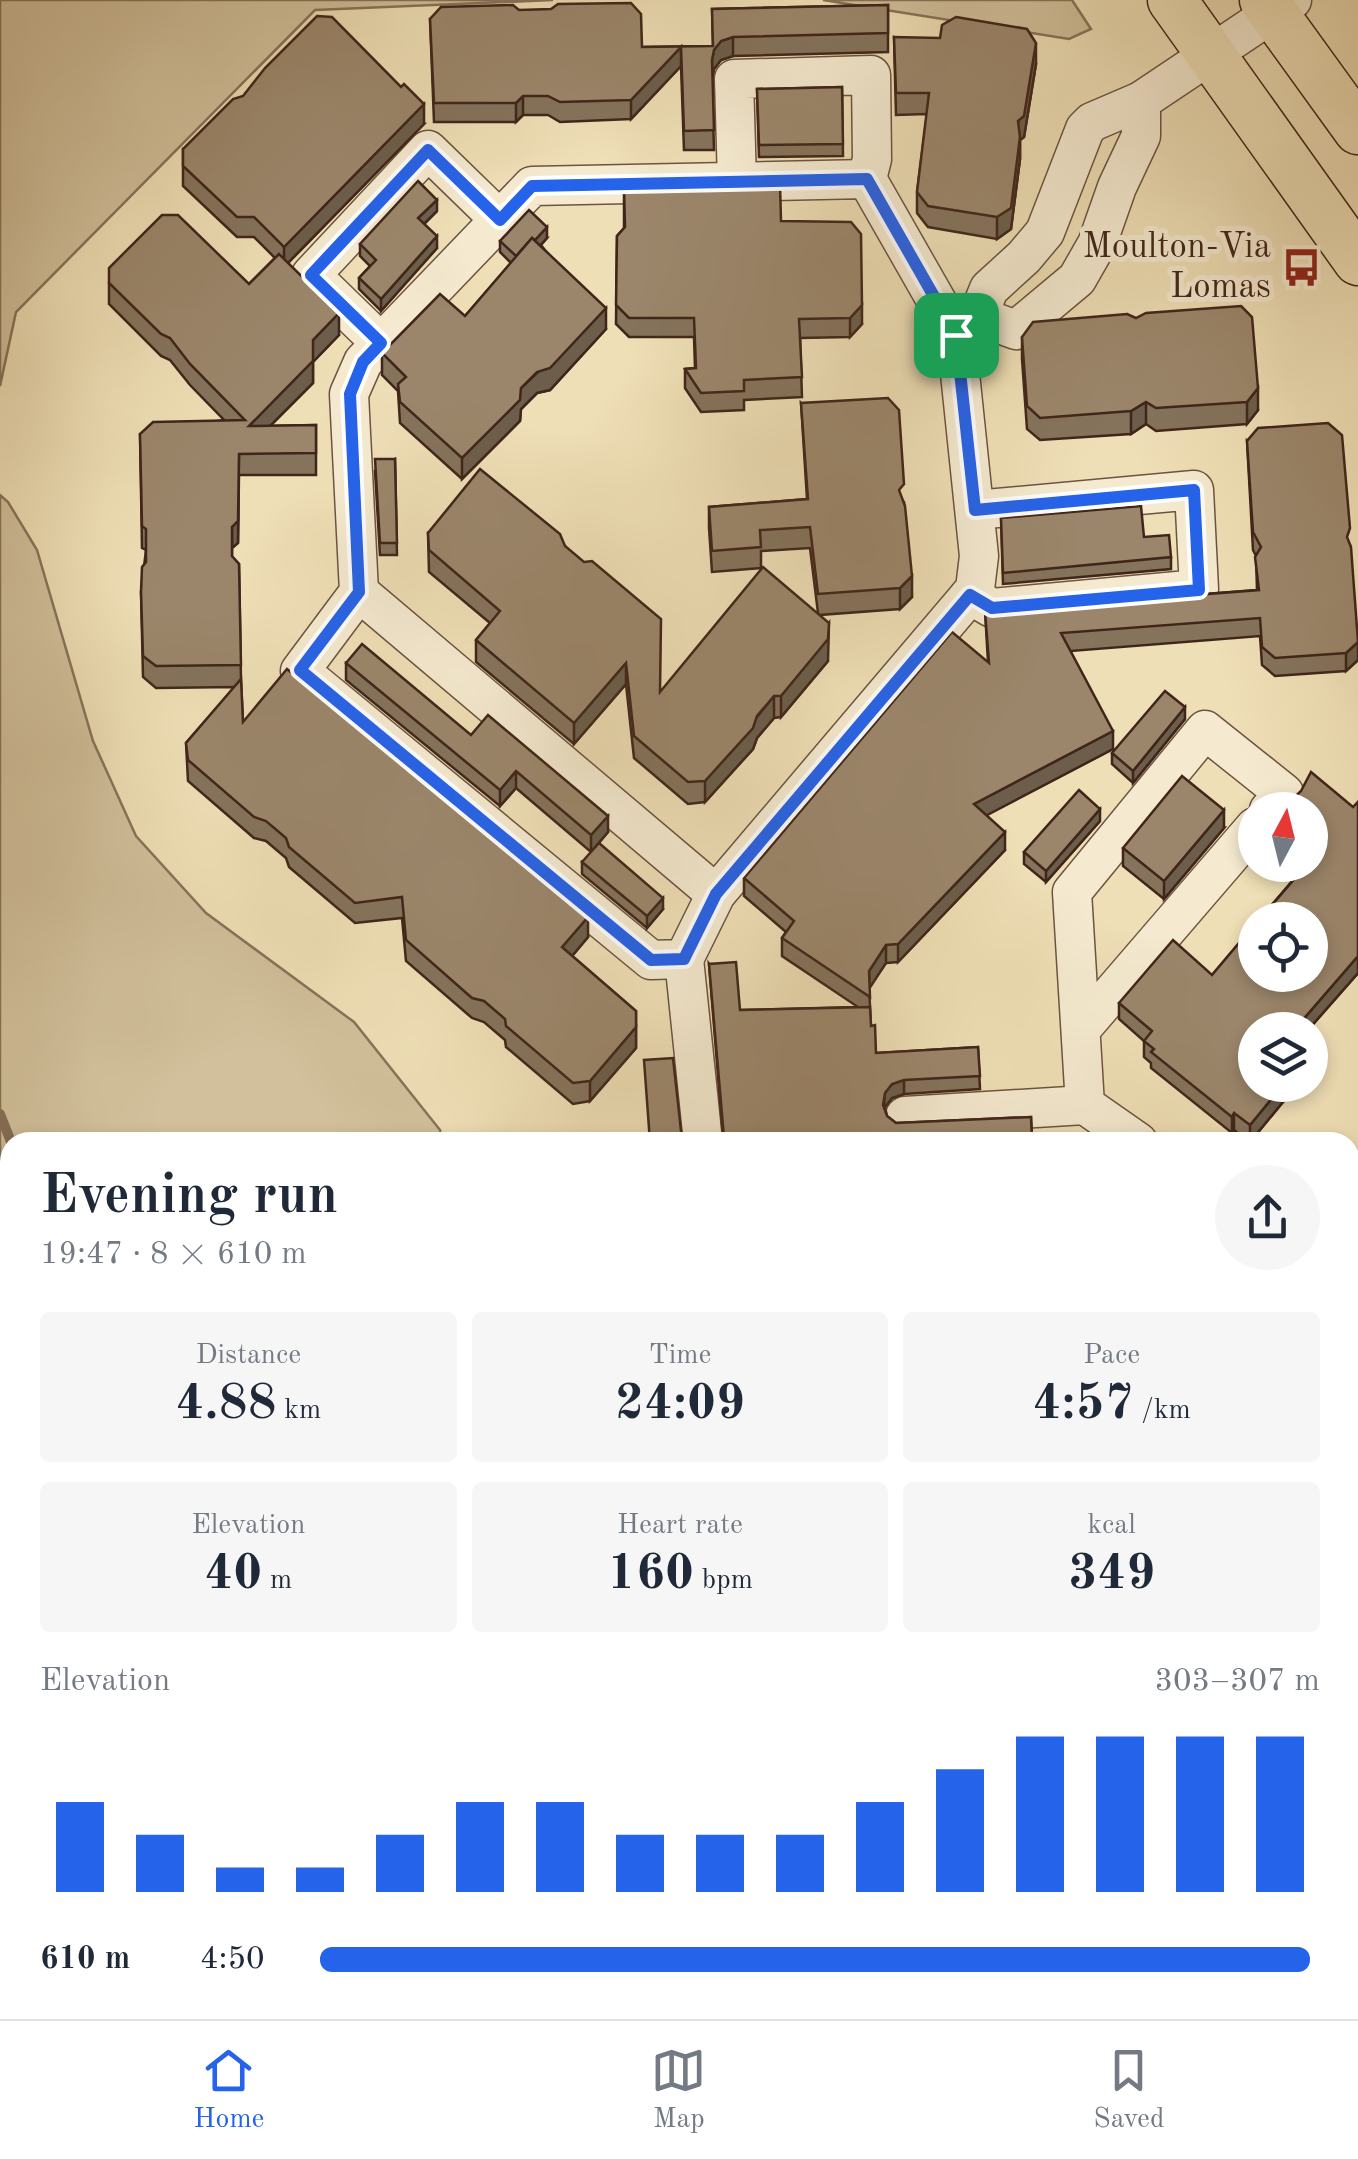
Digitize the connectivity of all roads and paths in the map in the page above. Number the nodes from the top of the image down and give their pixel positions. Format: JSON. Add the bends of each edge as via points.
{"nodes":[{"id":1,"x":1172,"y":0,"type":"edge"},
{"id":2,"x":1277,"y":5,"type":"edge"},
{"id":3,"x":1212,"y":56,"type":"junction"},
{"id":4,"x":1141,"y":101,"type":"junction"},
{"id":5,"x":1358,"y":130,"type":"edge"},
{"id":6,"x":867,"y":179,"type":"junction"},
{"id":7,"x":737,"y":182,"type":"junction"},
{"id":8,"x":500,"y":220,"type":"junction"},
{"id":9,"x":1358,"y":261,"type":"edge"},
{"id":10,"x":967,"y":326,"type":"junction"},
{"id":11,"x":381,"y":343,"type":"junction"},
{"id":12,"x":975,"y":510,"type":"junction"},
{"id":13,"x":359,"y":592,"type":"junction"},
{"id":14,"x":970,"y":595,"type":"junction"},
{"id":15,"x":1284,"y":792,"type":"edge"},
{"id":16,"x":1238,"y":846,"type":"edge"},
{"id":17,"x":716,"y":894,"type":"junction"},
{"id":18,"x":684,"y":959,"type":"junction"},
{"id":19,"x":1082,"y":1028,"type":"junction"},
{"id":20,"x":1084,"y":1106,"type":"junction"},
{"id":21,"x":905,"y":1116,"type":"dead end"},
{"id":22,"x":701,"y":1132,"type":"edge"},
{"id":23,"x":1123,"y":1132,"type":"edge"}],
"edges":[{"from":1,"to":3,"type":"main road"},
{"from":2,"to":3,"type":"street"},
{"from":2,"to":5,"type":"main road"},
{"from":3,"to":4,"type":"street"},
{"from":3,"to":9,"type":"main road"},
{"from":4,"to":10,"type":"street","via":[[1085,129],[1045,232],[990,289]]},
{"from":4,"to":10,"type":"street","via":[[1141,136],[1077,279],[1016,330]]},
{"from":6,"to":7,"type":"street"},
{"from":6,"to":7,"type":"street","via":[[871,75],[734,78]]},
{"from":6,"to":10,"type":"street"},
{"from":7,"to":8,"type":"street","via":[[532,186]]},
{"from":8,"to":11,"type":"street"},
{"from":8,"to":11,"type":"street","via":[[428,150],[311,275]]},
{"from":10,"to":12,"type":"street"},
{"from":11,"to":13,"type":"street","via":[[363,362],[350,394]]},
{"from":12,"to":14,"type":"street","via":[[980,556]]},
{"from":12,"to":14,"type":"street","via":[[1194,490],[1199,590],[992,608]]},
{"from":13,"to":17,"type":"street"},
{"from":13,"to":18,"type":"street","via":[[300,670],[651,960]]},
{"from":14,"to":17,"type":"street"},
{"from":15,"to":19,"type":"street","via":[[1205,730],[1072,892]]},
{"from":16,"to":19,"type":"street"},
{"from":17,"to":18,"type":"street"},
{"from":18,"to":22,"type":"street"},
{"from":19,"to":20,"type":"street"},
{"from":20,"to":21,"type":"street"},
{"from":20,"to":23,"type":"street"}]}
